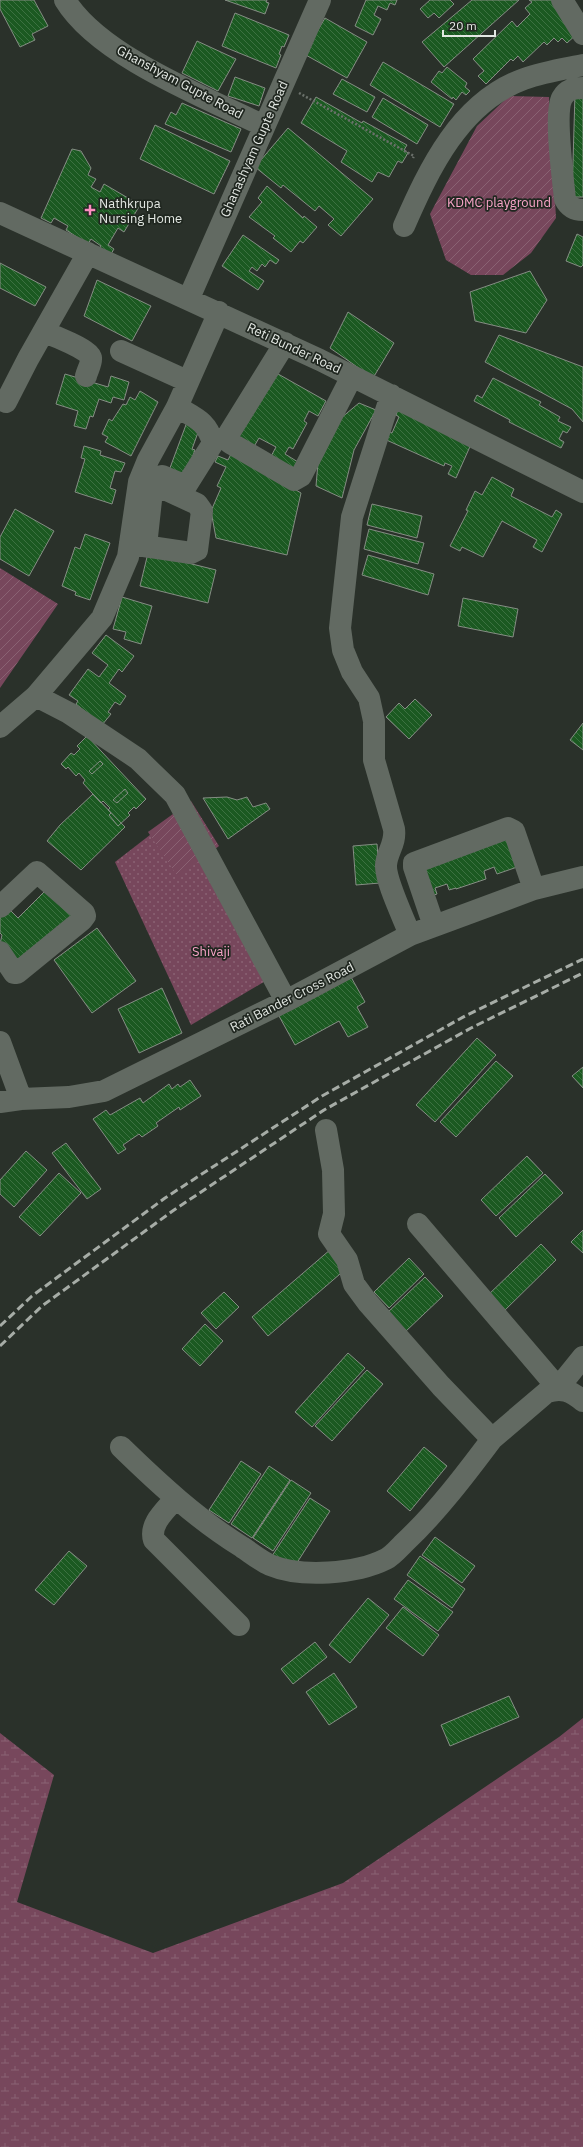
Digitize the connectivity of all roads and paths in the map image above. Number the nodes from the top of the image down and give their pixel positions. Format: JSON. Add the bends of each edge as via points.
{"nodes":[{"id":1,"x":65,"y":0,"type":"edge"},
{"id":2,"x":320,"y":0,"type":"edge"},
{"id":3,"x":562,"y":0,"type":"edge"},
{"id":4,"x":583,"y":34,"type":"edge"},
{"id":5,"x":583,"y":65,"type":"edge"},
{"id":6,"x":283,"y":84,"type":"junction"},
{"id":7,"x":583,"y":88,"type":"edge"},
{"id":8,"x":264,"y":126,"type":"junction"},
{"id":9,"x":412,"y":160,"type":"dead end"},
{"id":10,"x":583,"y":210,"type":"edge"},
{"id":11,"x":0,"y":213,"type":"edge"},
{"id":12,"x":404,"y":226,"type":"dead end"},
{"id":13,"x":88,"y":253,"type":"junction"},
{"id":14,"x":189,"y":298,"type":"junction"},
{"id":15,"x":219,"y":312,"type":"junction"},
{"id":16,"x":44,"y":332,"type":"junction"},
{"id":17,"x":285,"y":343,"type":"junction"},
{"id":18,"x":121,"y":350,"type":"dead end"},
{"id":19,"x":86,"y":376,"type":"dead end"},
{"id":20,"x":352,"y":376,"type":"junction"},
{"id":21,"x":187,"y":381,"type":"junction"},
{"id":22,"x":391,"y":395,"type":"junction"},
{"id":23,"x":6,"y":402,"type":"dead end"},
{"id":24,"x":583,"y":492,"type":"edge"},
{"id":25,"x":36,"y":696,"type":"junction"},
{"id":26,"x":0,"y":727,"type":"edge"},
{"id":27,"x":583,"y":877,"type":"edge"},
{"id":28,"x":534,"y":889,"type":"junction"},
{"id":29,"x":0,"y":907,"type":"edge"},
{"id":30,"x":434,"y":926,"type":"junction"},
{"id":31,"x":410,"y":935,"type":"junction"},
{"id":32,"x":0,"y":952,"type":"edge"},
{"id":33,"x":286,"y":1001,"type":"junction"},
{"id":34,"x":0,"y":1042,"type":"edge"},
{"id":35,"x":10,"y":1100,"type":"edge"},
{"id":36,"x":326,"y":1130,"type":"dead end"},
{"id":37,"x":418,"y":1224,"type":"dead end"},
{"id":38,"x":583,"y":1357,"type":"edge"},
{"id":39,"x":558,"y":1388,"type":"junction"},
{"id":40,"x":583,"y":1401,"type":"edge"},
{"id":41,"x":492,"y":1439,"type":"junction"},
{"id":42,"x":121,"y":1447,"type":"dead end"},
{"id":43,"x":175,"y":1499,"type":"junction"},
{"id":44,"x":239,"y":1625,"type":"dead end"}],
"edges":[{"from":1,"to":8,"type":"street","name":"Ghanshyam Gupte Road","via":[[85,26],[124,55]]},
{"from":2,"to":6,"type":"street","name":"Ghanashyam Gupte Road"},
{"from":3,"to":4,"type":"street"},
{"from":5,"to":12,"type":"street","via":[[523,79],[493,95],[469,116],[440,152]]},
{"from":6,"to":8,"type":"street","name":"Ghanashyam Gupte Road"},
{"from":6,"to":9,"type":"path","via":[[414,156]]},
{"from":7,"to":10,"type":"street","via":[[567,91],[559,107],[565,199],[568,205],[576,210]]},
{"from":8,"to":14,"type":"street","name":"Ghanashyam Gupte Road"},
{"from":11,"to":13,"type":"street","name":"Reti Bunder Road"},
{"from":13,"to":14,"type":"street","name":"Reti Bunder Road"},
{"from":13,"to":16,"type":"street"},
{"from":14,"to":15,"type":"street","name":"Reti Bunder Road"},
{"from":15,"to":17,"type":"street","name":"Reti Bunder Road"},
{"from":15,"to":21,"type":"street"},
{"from":16,"to":19,"type":"street","via":[[85,350],[90,355],[92,359]]},
{"from":16,"to":23,"type":"street"},
{"from":17,"to":20,"type":"street","name":"Reti Bunder Road"},
{"from":17,"to":20,"type":"street","via":[[228,438],[232,444],[294,480],[300,476]]},
{"from":18,"to":21,"type":"street"},
{"from":20,"to":22,"type":"street","name":"Reti Bunder Road"},
{"from":21,"to":25,"type":"street","via":[[183,411],[148,460],[139,482],[138,545],[128,558],[102,618]]},
{"from":22,"to":24,"type":"street","name":"Reti Bunder Road"},
{"from":22,"to":31,"type":"street","via":[[352,517],[340,628],[343,650],[352,672],[369,698],[374,760],[394,829],[395,839],[388,856],[387,873]]},
{"from":25,"to":26,"type":"street"},
{"from":25,"to":33,"type":"street","via":[[69,713],[138,759],[175,795]]},
{"from":27,"to":28,"type":"street","name":"Rati Bander Cross Road"},
{"from":28,"to":30,"type":"street","name":"Rati Bander Cross Road"},
{"from":28,"to":30,"type":"street","via":[[514,831],[508,828],[414,863]]},
{"from":29,"to":32,"type":"street","via":[[37,872],[85,916],[17,973],[14,973]]},
{"from":30,"to":31,"type":"street","name":"Rati Bander Cross Road"},
{"from":31,"to":33,"type":"street","name":"Rati Bander Cross Road"},
{"from":33,"to":35,"type":"street","name":"Rati Bander Cross Road","via":[[104,1091],[69,1097]]},
{"from":34,"to":35,"type":"street"},
{"from":36,"to":41,"type":"street","via":[[333,1170],[334,1214],[329,1234],[347,1260],[354,1284],[441,1386]]},
{"from":37,"to":39,"type":"street"},
{"from":38,"to":39,"type":"street"},
{"from":39,"to":40,"type":"street","via":[[573,1393]]},
{"from":39,"to":41,"type":"street","via":[[548,1392]]},
{"from":41,"to":43,"type":"street","via":[[467,1473],[414,1534],[387,1559],[345,1571],[296,1572],[270,1565],[225,1537]]},
{"from":42,"to":43,"type":"street"},
{"from":43,"to":44,"type":"street","via":[[154,1525],[151,1532],[154,1540]]}]}
